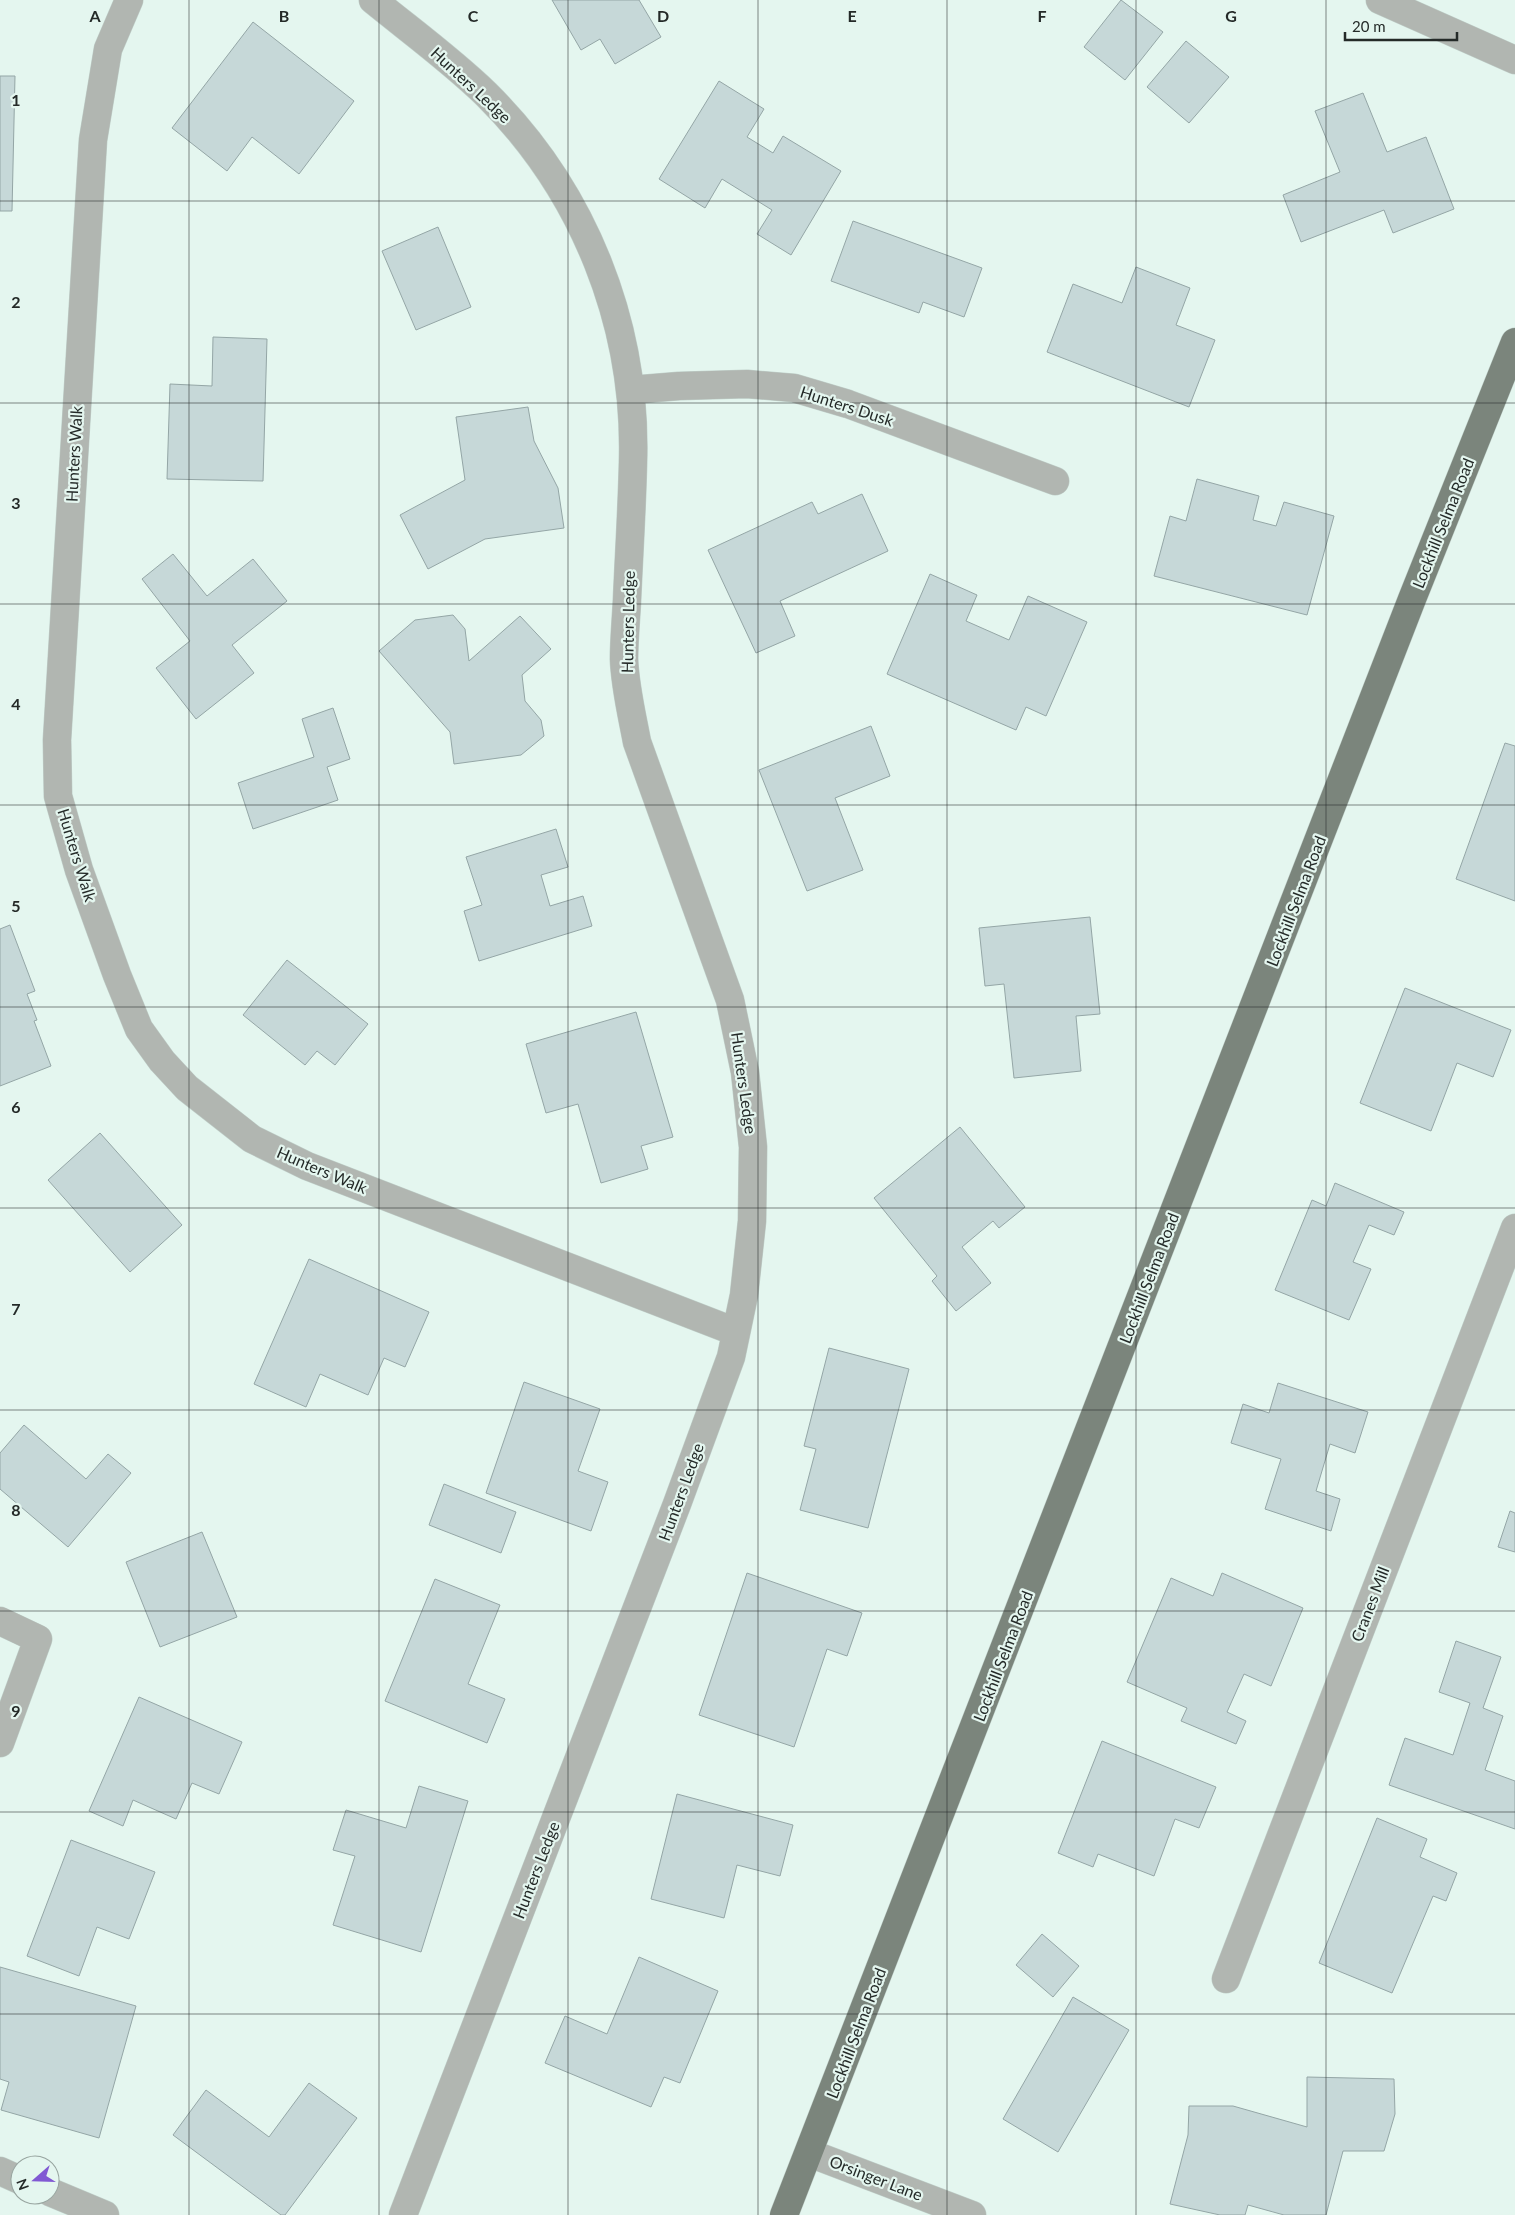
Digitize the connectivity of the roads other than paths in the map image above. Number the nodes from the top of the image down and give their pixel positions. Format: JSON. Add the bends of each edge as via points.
{"nodes":[{"id":1,"x":128,"y":0,"type":"edge"},
{"id":2,"x":373,"y":0,"type":"edge"},
{"id":3,"x":1380,"y":0,"type":"edge"},
{"id":4,"x":1515,"y":60,"type":"edge"},
{"id":5,"x":1515,"y":342,"type":"edge"},
{"id":6,"x":630,"y":390,"type":"junction"},
{"id":7,"x":1055,"y":481,"type":"dead end"},
{"id":8,"x":1515,"y":1228,"type":"edge"},
{"id":9,"x":736,"y":1332,"type":"junction"},
{"id":10,"x":0,"y":1621,"type":"edge"},
{"id":11,"x":0,"y":1743,"type":"edge"},
{"id":12,"x":1226,"y":1979,"type":"dead end"},
{"id":13,"x":809,"y":2153,"type":"junction"},
{"id":14,"x":60,"y":2196,"type":"edge"},
{"id":15,"x":105,"y":2215,"type":"edge"},
{"id":16,"x":402,"y":2215,"type":"edge"},
{"id":17,"x":784,"y":2215,"type":"edge"},
{"id":18,"x":972,"y":2215,"type":"edge"}],
"edges":[{"from":1,"to":9,"type":"street","name":"Hunters Walk","via":[[108,49],[93,140],[57,740],[58,796],[79,870],[139,1029],[186,1088],[252,1140],[307,1166]]},
{"from":2,"to":6,"type":"street","name":"Hunters Ledge","via":[[485,94],[520,131],[551,173],[578,216],[599,264],[616,312]]},
{"from":3,"to":4,"type":"street"},
{"from":5,"to":13,"type":"main road","name":"Lockhill Selma Road","via":[[1412,599]]},
{"from":6,"to":7,"type":"street","name":"Hunters Dusk","via":[[747,384],[794,388],[848,404]]},
{"from":6,"to":9,"type":"street","name":"Hunters Ledge","via":[[633,460],[624,660],[629,701],[637,742],[730,1000],[745,1072],[753,1146],[752,1221],[744,1295]]},
{"from":8,"to":12,"type":"street","name":"Cranes Mill"},
{"from":9,"to":16,"type":"street","name":"Hunters Ledge","via":[[731,1357],[678,1504]]},
{"from":10,"to":11,"type":"street","via":[[38,1640]]},
{"from":13,"to":17,"type":"main road","name":"Lockhill Selma Road"},
{"from":13,"to":18,"type":"street","name":"Orsinger Lane"},
{"from":14,"to":15,"type":"street"}]}
